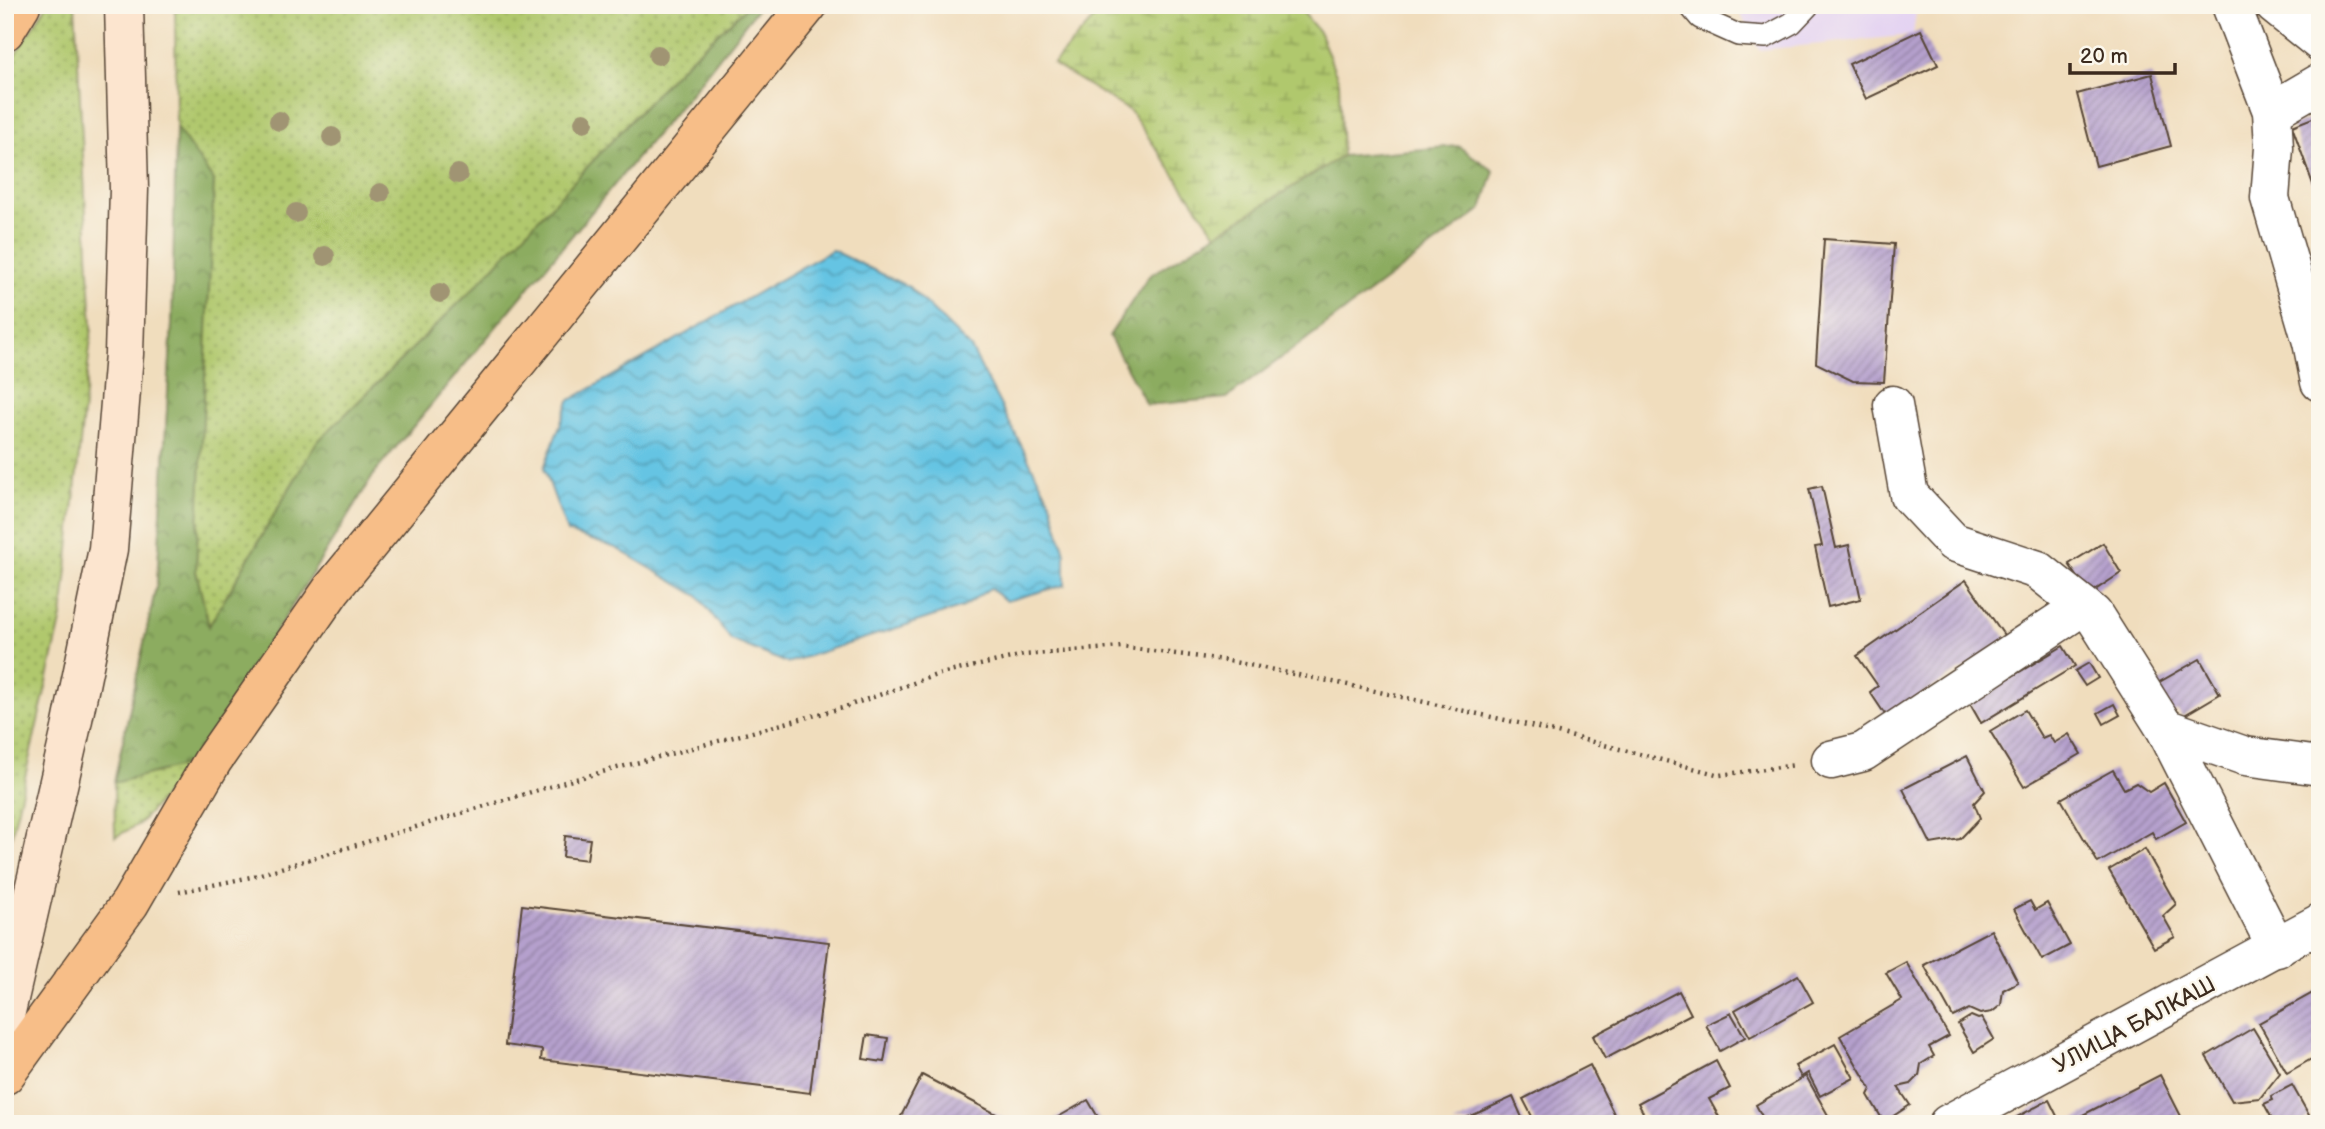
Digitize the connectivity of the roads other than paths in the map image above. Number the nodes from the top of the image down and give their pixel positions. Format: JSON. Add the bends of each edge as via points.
{"nodes":[{"id":1,"x":21,"y":5,"type":"edge"},
{"id":2,"x":124,"y":5,"type":"edge"},
{"id":3,"x":808,"y":5,"type":"edge"},
{"id":4,"x":1689,"y":5,"type":"edge"},
{"id":5,"x":1809,"y":5,"type":"edge"},
{"id":6,"x":2231,"y":5,"type":"edge"},
{"id":7,"x":2274,"y":5,"type":"edge"},
{"id":8,"x":5,"y":30,"type":"edge"},
{"id":9,"x":2320,"y":42,"type":"edge"},
{"id":10,"x":2320,"y":83,"type":"edge"},
{"id":11,"x":2272,"y":111,"type":"junction"},
{"id":12,"x":2319,"y":366,"type":"edge"},
{"id":13,"x":1893,"y":405,"type":"dead end"},
{"id":14,"x":2083,"y":606,"type":"junction"},
{"id":15,"x":2165,"y":728,"type":"junction"},
{"id":16,"x":1830,"y":760,"type":"road end"},
{"id":17,"x":2320,"y":766,"type":"edge"},
{"id":18,"x":2320,"y":923,"type":"edge"},
{"id":19,"x":2277,"y":947,"type":"junction"},
{"id":20,"x":5,"y":1016,"type":"edge"},
{"id":21,"x":5,"y":1075,"type":"edge"},
{"id":22,"x":1948,"y":1124,"type":"edge"}],
"edges":[{"from":1,"to":8,"type":"highway"},
{"from":2,"to":20,"type":"main road","via":[[129,202],[124,354],[107,549]]},
{"from":3,"to":21,"type":"highway","via":[[332,589],[213,760],[130,903]]},
{"from":4,"to":5,"type":"lane","via":[[1700,18],[1738,35],[1766,37],[1792,23]]},
{"from":6,"to":11,"type":"street"},
{"from":7,"to":9,"type":"street"},
{"from":10,"to":11,"type":"street"},
{"from":11,"to":12,"type":"street","via":[[2270,198]]},
{"from":13,"to":14,"type":"street","via":[[1909,495],[1953,542],[2038,570]]},
{"from":14,"to":15,"type":"street","via":[[2093,614]]},
{"from":14,"to":16,"type":"street","via":[[1863,752]]},
{"from":15,"to":17,"type":"street","via":[[2245,756]]},
{"from":15,"to":19,"type":"street"},
{"from":18,"to":19,"type":"street","name":"УЛИЦА БАЛКАШ"},
{"from":19,"to":22,"type":"street","name":"УЛИЦА БАЛКАШ"}]}
